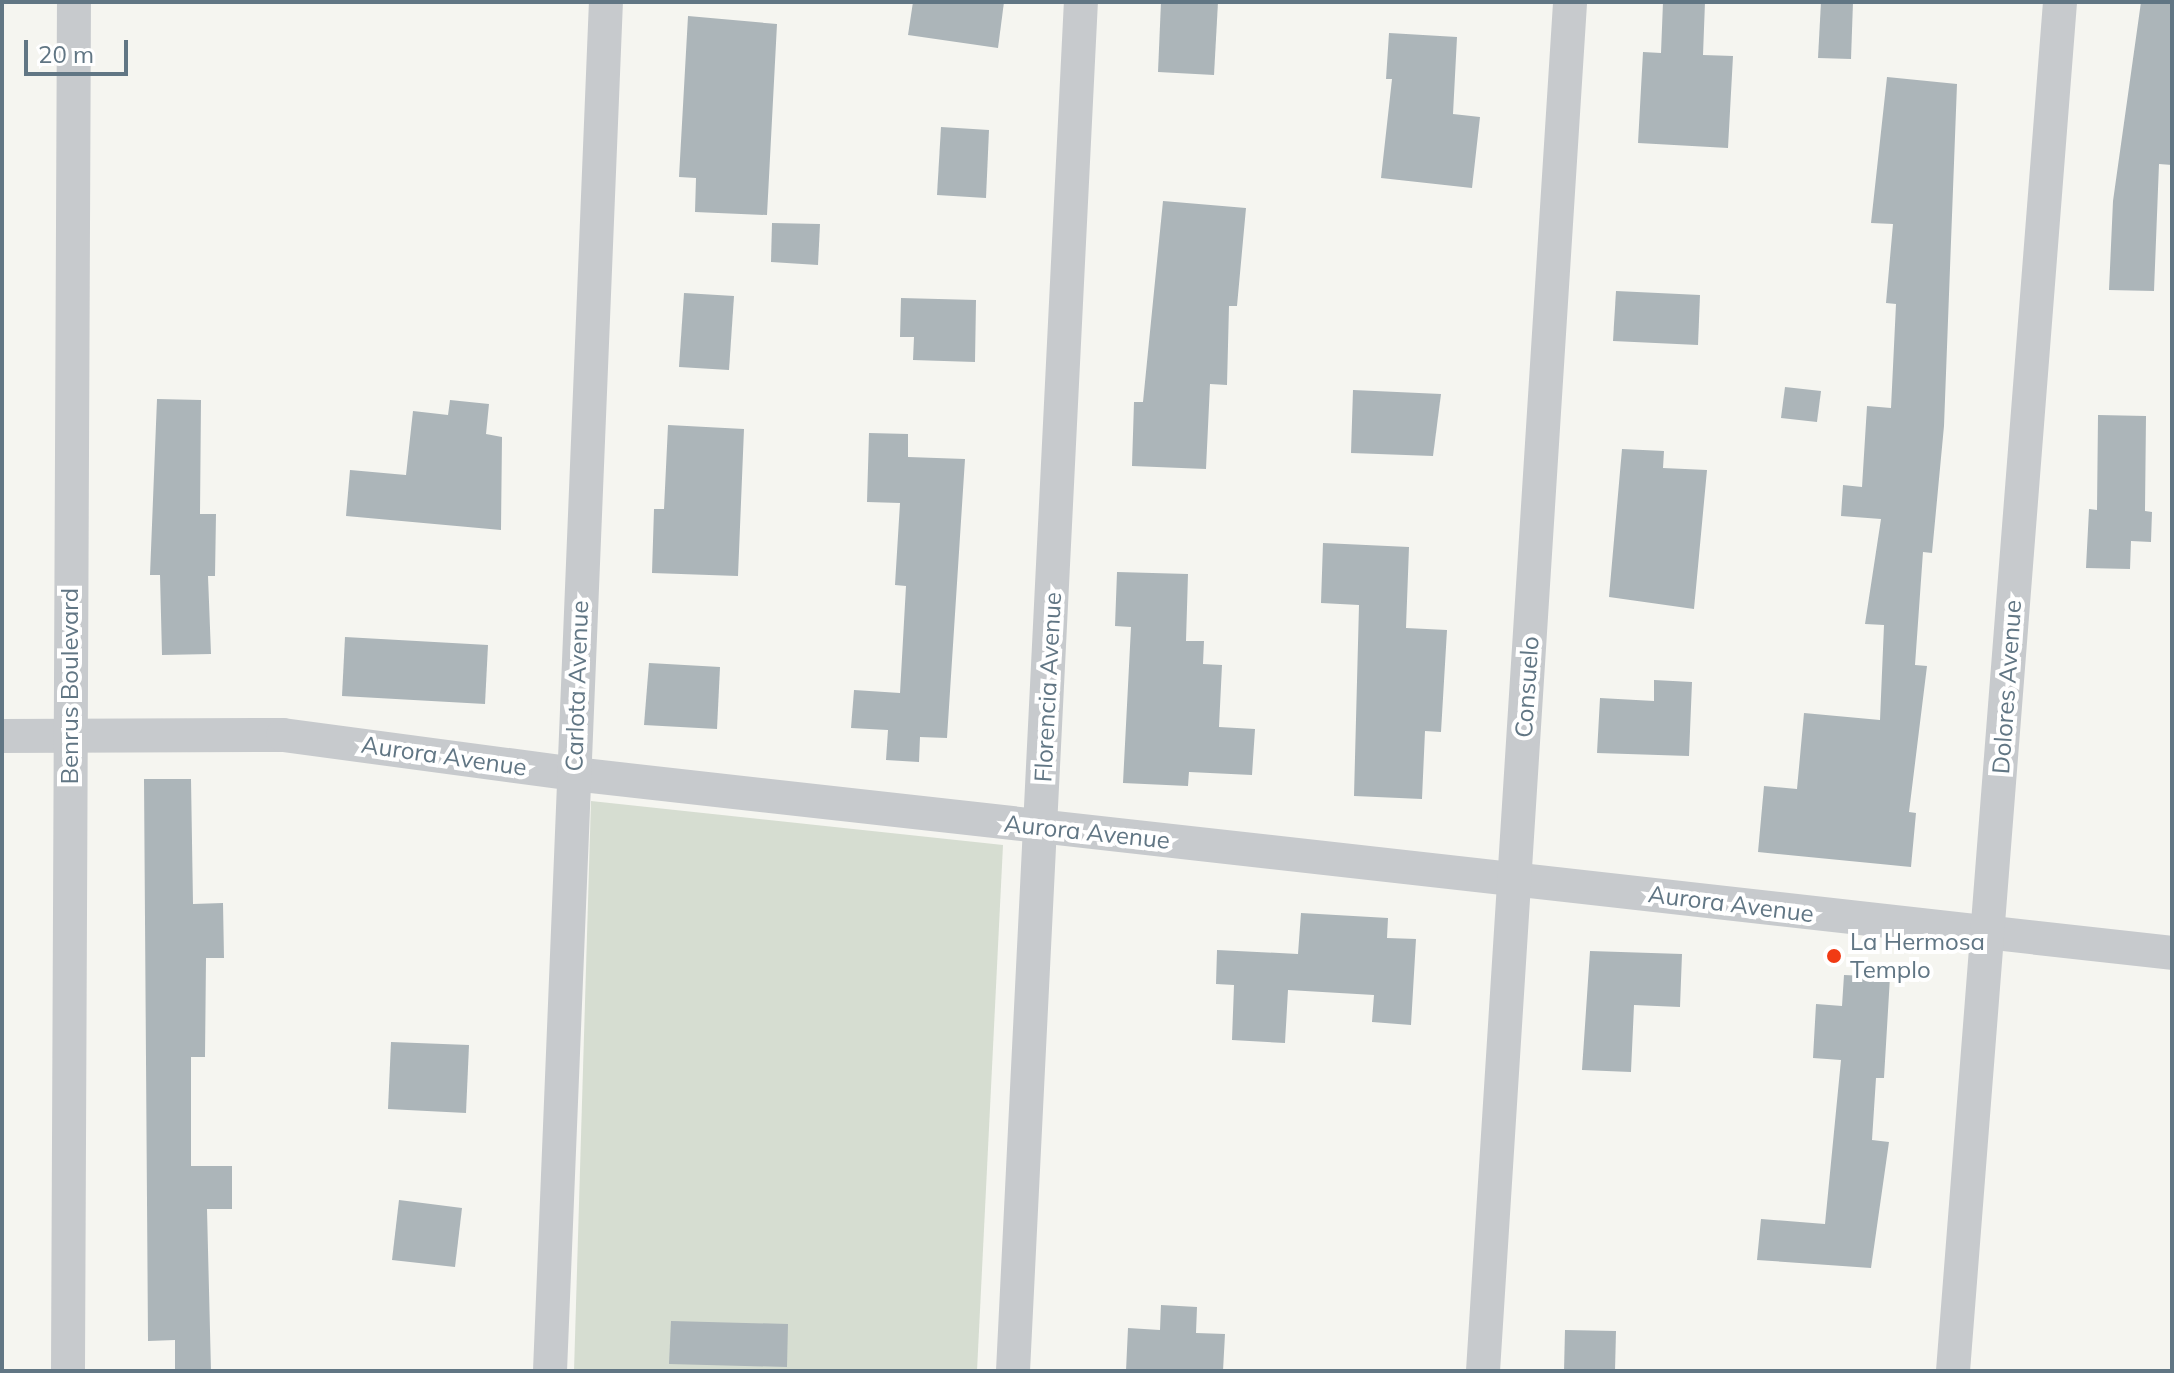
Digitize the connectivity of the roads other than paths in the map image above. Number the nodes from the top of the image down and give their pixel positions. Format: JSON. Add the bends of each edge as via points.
{"nodes":[{"id":1,"x":74,"y":2,"type":"edge"},
{"id":2,"x":606,"y":2,"type":"edge"},
{"id":3,"x":1081,"y":2,"type":"edge"},
{"id":4,"x":1570,"y":2,"type":"edge"},
{"id":5,"x":2060,"y":2,"type":"edge"},
{"id":6,"x":2,"y":736,"type":"edge"},
{"id":7,"x":70,"y":736,"type":"junction"},
{"id":8,"x":574,"y":774,"type":"junction"},
{"id":9,"x":1041,"y":828,"type":"junction"},
{"id":10,"x":1515,"y":879,"type":"junction"},
{"id":11,"x":1988,"y":933,"type":"junction"},
{"id":12,"x":2172,"y":953,"type":"edge"},
{"id":13,"x":68,"y":1371,"type":"edge"},
{"id":14,"x":550,"y":1371,"type":"edge"},
{"id":15,"x":1013,"y":1371,"type":"edge"},
{"id":16,"x":1483,"y":1371,"type":"edge"},
{"id":17,"x":1953,"y":1371,"type":"edge"}],
"edges":[{"from":1,"to":7,"type":"street","name":"Benrus Boulevard"},
{"from":2,"to":8,"type":"street","name":"Carlota Avenue"},
{"from":3,"to":9,"type":"street","name":"Florencia Avenue"},
{"from":4,"to":10,"type":"street","name":"Consuelo"},
{"from":5,"to":11,"type":"street","name":"Dolores Avenue"},
{"from":6,"to":7,"type":"street","name":"Aurora Avenue"},
{"from":7,"to":8,"type":"street","name":"Aurora Avenue","via":[[283,735]]},
{"from":7,"to":13,"type":"street","name":"Benrus Boulevard"},
{"from":8,"to":9,"type":"street","name":"Aurora Avenue"},
{"from":8,"to":14,"type":"street","name":"Carlota Avenue"},
{"from":9,"to":10,"type":"street","name":"Aurora Avenue"},
{"from":9,"to":15,"type":"street","name":"Florencia Avenue"},
{"from":10,"to":11,"type":"street","name":"Aurora Avenue"},
{"from":10,"to":16,"type":"street","name":"Consuelo"},
{"from":11,"to":12,"type":"street","name":"Aurora Avenue"},
{"from":11,"to":17,"type":"street","name":"Dolores Avenue"}]}
